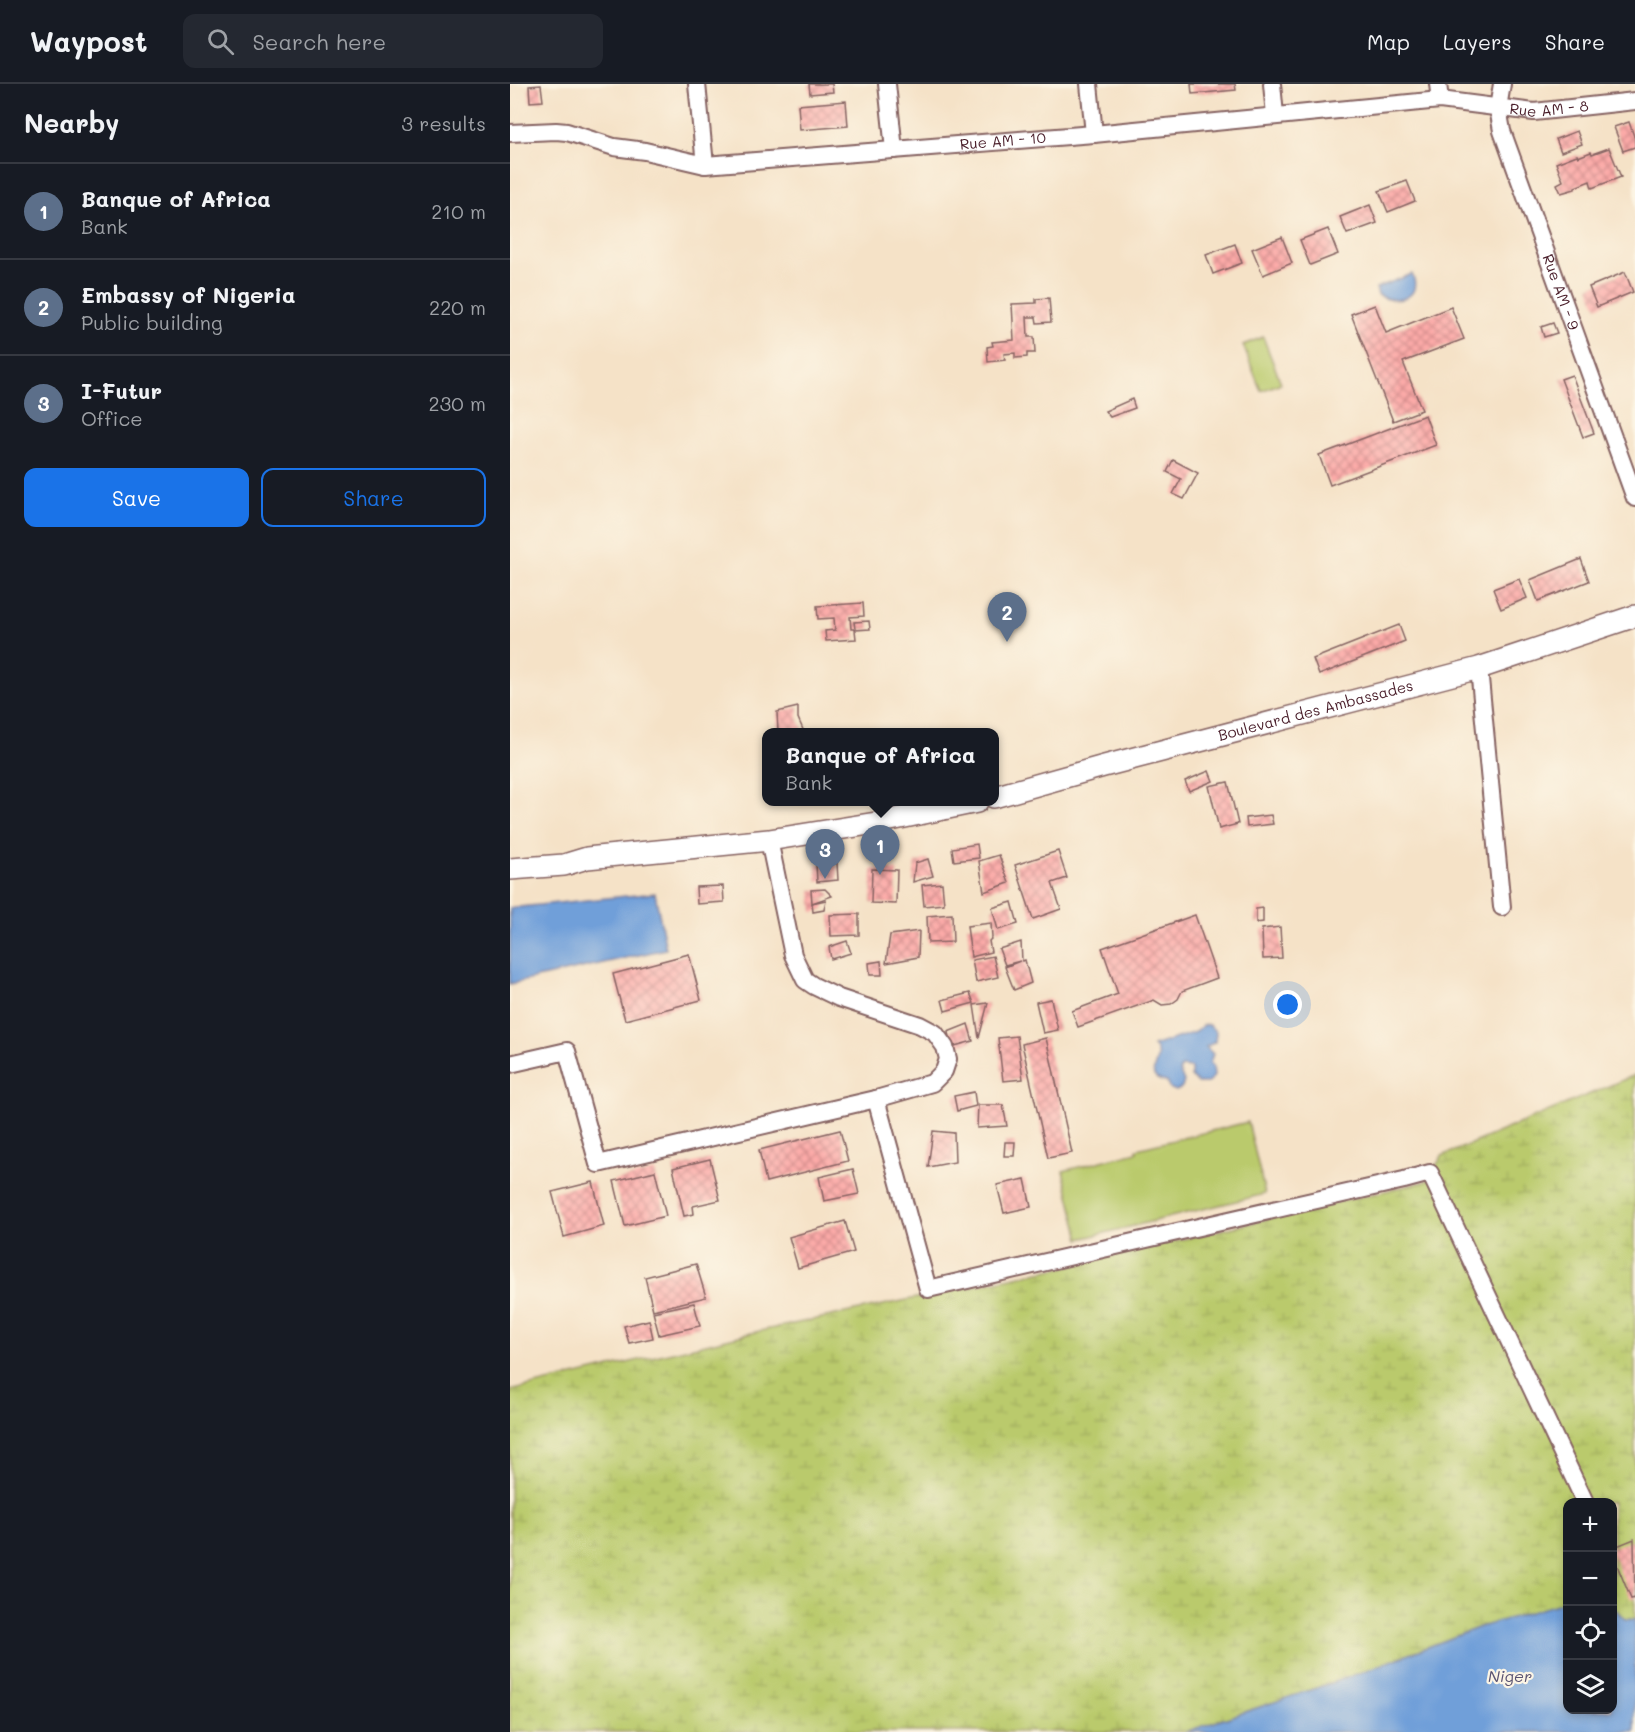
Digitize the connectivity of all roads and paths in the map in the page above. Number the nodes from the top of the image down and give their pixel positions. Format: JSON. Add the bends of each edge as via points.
{"nodes":[{"id":1,"x":697,"y":84,"type":"edge"},
{"id":2,"x":887,"y":84,"type":"edge"},
{"id":3,"x":1089,"y":84,"type":"edge"},
{"id":4,"x":1272,"y":84,"type":"edge"},
{"id":5,"x":1502,"y":84,"type":"edge"},
{"id":6,"x":1439,"y":92,"type":"edge"},
{"id":7,"x":1635,"y":102,"type":"edge"},
{"id":8,"x":1498,"y":108,"type":"junction"},
{"id":9,"x":1275,"y":115,"type":"junction"},
{"id":10,"x":510,"y":133,"type":"edge"},
{"id":11,"x":1094,"y":134,"type":"junction"},
{"id":12,"x":894,"y":150,"type":"junction"},
{"id":13,"x":705,"y":165,"type":"junction"},
{"id":14,"x":1635,"y":498,"type":"edge"},
{"id":15,"x":1635,"y":616,"type":"edge"},
{"id":16,"x":1479,"y":668,"type":"junction"},
{"id":17,"x":999,"y":796,"type":"edge"},
{"id":18,"x":953,"y":806,"type":"edge"},
{"id":19,"x":769,"y":840,"type":"junction"},
{"id":20,"x":510,"y":855,"type":"edge"},
{"id":21,"x":587,"y":858,"type":"junction"},
{"id":22,"x":510,"y":869,"type":"edge"},
{"id":23,"x":1502,"y":907,"type":"dead end"},
{"id":24,"x":510,"y":1064,"type":"edge"},
{"id":25,"x":876,"y":1099,"type":"junction"},
{"id":26,"x":1584,"y":1498,"type":"edge"}],
"edges":[{"from":1,"to":13,"type":"street"},
{"from":2,"to":12,"type":"street"},
{"from":3,"to":11,"type":"street"},
{"from":4,"to":9,"type":"street"},
{"from":5,"to":8,"type":"street","name":"Rue AM - 9"},
{"from":6,"to":8,"type":"street","name":"Rue AM - 10"},
{"from":6,"to":9,"type":"street","name":"Rue AM - 10"},
{"from":7,"to":8,"type":"street","name":"Rue AM - 8","via":[[1534,112]]},
{"from":8,"to":14,"type":"street","name":"Rue AM - 9","via":[[1505,139]]},
{"from":9,"to":11,"type":"street","name":"Rue AM - 10"},
{"from":10,"to":13,"type":"street","name":"Rue AM - 10","via":[[567,132],[614,147]]},
{"from":11,"to":12,"type":"street","name":"Rue AM - 10"},
{"from":12,"to":13,"type":"street","name":"Rue AM - 10"},
{"from":15,"to":16,"type":"main road","name":"Boulevard des Ambassades"},
{"from":16,"to":17,"type":"main road","name":"Boulevard des Ambassades"},
{"from":16,"to":23,"type":"street"},
{"from":18,"to":19,"type":"main road"},
{"from":19,"to":21,"type":"main road"},
{"from":19,"to":25,"type":"street","via":[[793,955],[806,980],[839,998],[920,1025],[935,1033],[945,1047],[948,1059],[944,1071],[932,1083]]},
{"from":20,"to":21,"type":"main road","via":[[563,851]]},
{"from":21,"to":22,"type":"main road","via":[[564,865]]},
{"from":24,"to":25,"type":"street","via":[[567,1051],[598,1164]]},
{"from":25,"to":26,"type":"street","via":[[928,1289],[1430,1173]]}]}
